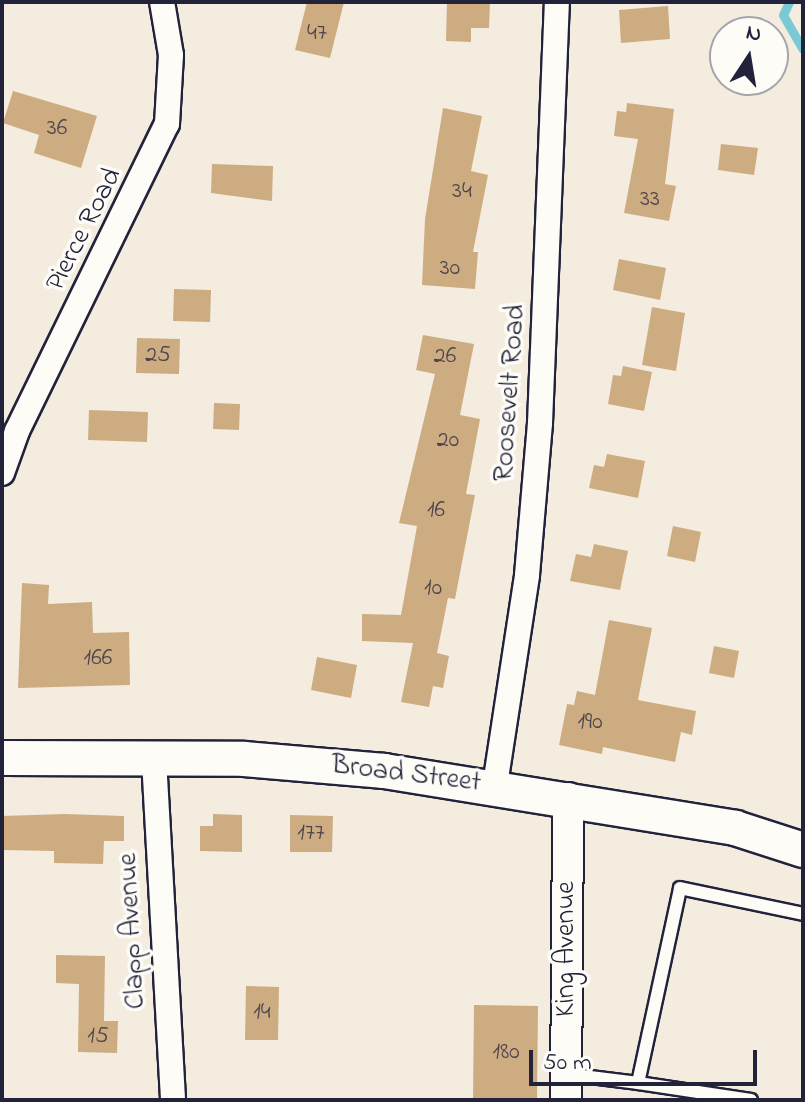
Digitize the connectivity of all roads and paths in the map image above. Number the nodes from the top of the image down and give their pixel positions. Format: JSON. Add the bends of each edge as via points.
{"nodes":[{"id":1,"x":162,"y":2,"type":"edge"},
{"id":2,"x":557,"y":2,"type":"edge"},
{"id":3,"x":2,"y":473,"type":"edge"},
{"id":4,"x":2,"y":758,"type":"edge"},
{"id":5,"x":154,"y":759,"type":"junction"},
{"id":6,"x":495,"y":785,"type":"junction"},
{"id":7,"x":568,"y":798,"type":"junction"},
{"id":8,"x":803,"y":850,"type":"edge"},
{"id":9,"x":803,"y":914,"type":"edge"},
{"id":10,"x":638,"y":1083,"type":"junction"},
{"id":11,"x":566,"y":1087,"type":"edge"},
{"id":12,"x":173,"y":1100,"type":"edge"},
{"id":13,"x":751,"y":1100,"type":"edge"}],
"edges":[{"from":1,"to":3,"type":"street","name":"Pierce Road","via":[[172,90],[163,137],[17,431]]},
{"from":2,"to":6,"type":"street","name":"Roosevelt Road","via":[[540,423],[527,575]]},
{"from":4,"to":5,"type":"main road","name":"Broad Street"},
{"from":5,"to":6,"type":"main road","name":"Broad Street","via":[[303,763]]},
{"from":5,"to":12,"type":"street","name":"Clapp Avenue"},
{"from":6,"to":7,"type":"main road","name":"Broad Street"},
{"from":7,"to":8,"type":"main road","name":"Broad Street","via":[[735,828]]},
{"from":7,"to":11,"type":"street","name":"King Avenue"},
{"from":9,"to":10,"type":"lane","via":[[680,888]]},
{"from":10,"to":11,"type":"lane"},
{"from":10,"to":13,"type":"lane"}]}
